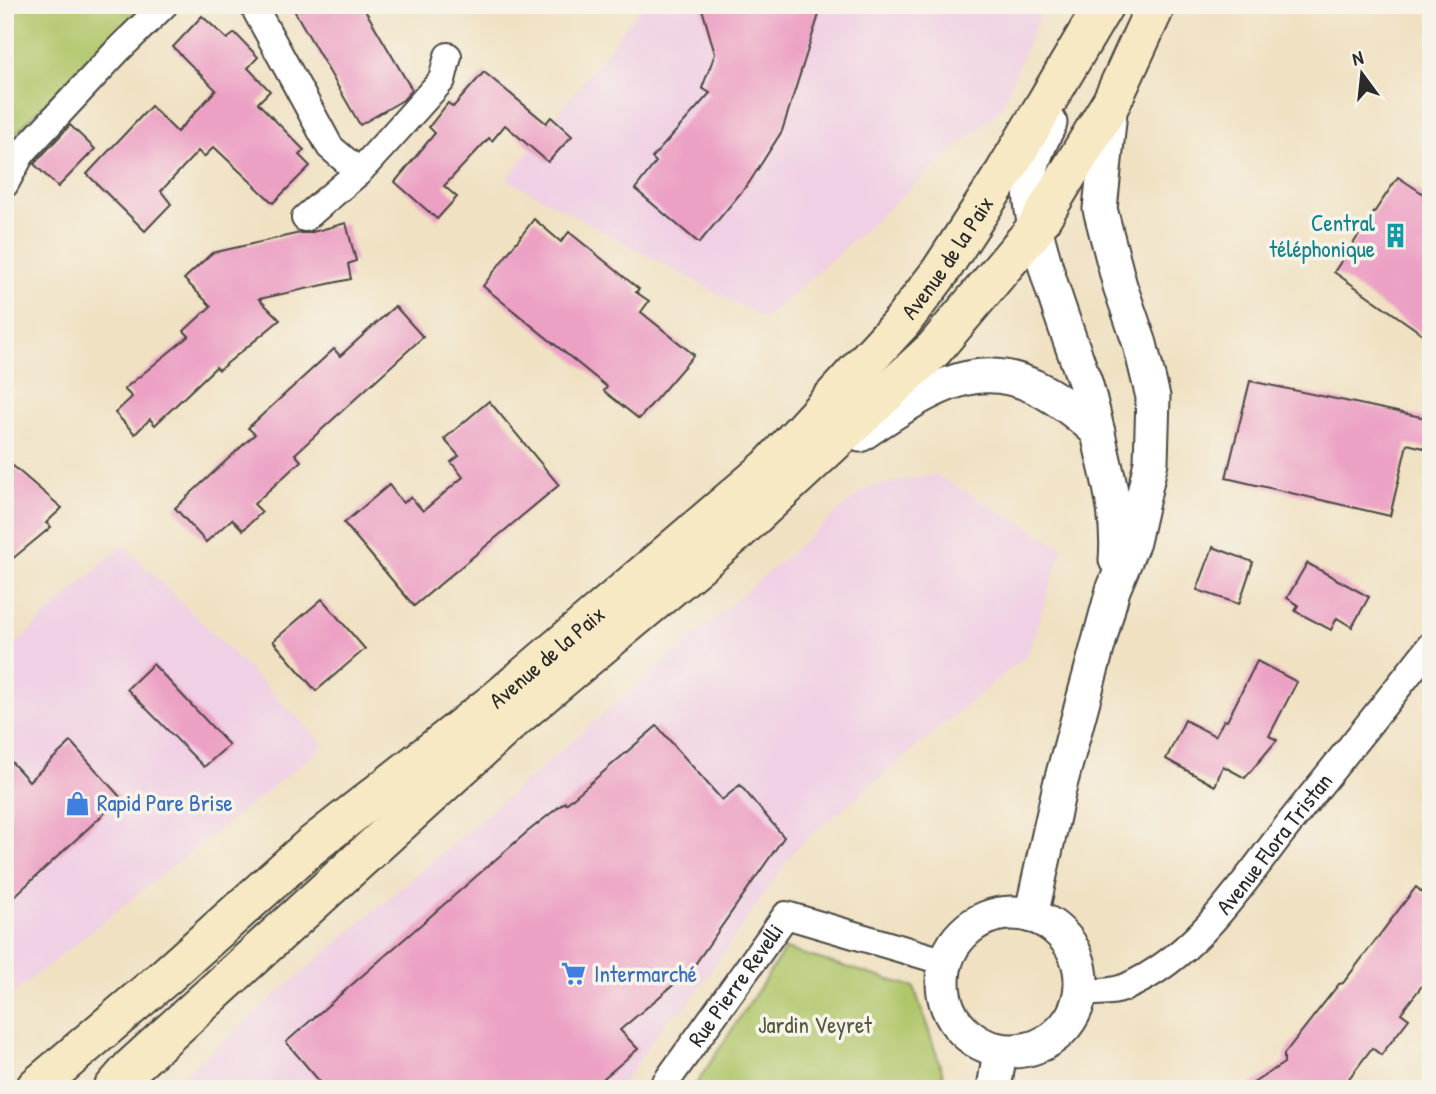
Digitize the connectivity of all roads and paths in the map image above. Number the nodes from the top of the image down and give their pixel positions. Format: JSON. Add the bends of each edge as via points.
{"nodes":[{"id":1,"x":164,"y":5,"type":"edge"},
{"id":2,"x":253,"y":5,"type":"edge"},
{"id":3,"x":1156,"y":5,"type":"edge"},
{"id":4,"x":1101,"y":10,"type":"edge"},
{"id":5,"x":448,"y":56,"type":"dead end"},
{"id":6,"x":1111,"y":101,"type":"junction"},
{"id":7,"x":359,"y":172,"type":"junction"},
{"id":8,"x":5,"y":184,"type":"edge"},
{"id":9,"x":305,"y":218,"type":"dead end"},
{"id":10,"x":1035,"y":229,"type":"junction"},
{"id":11,"x":1098,"y":432,"type":"junction"},
{"id":12,"x":794,"y":479,"type":"junction"},
{"id":13,"x":1113,"y":590,"type":"junction"},
{"id":14,"x":1431,"y":645,"type":"edge"},
{"id":15,"x":1031,"y":916,"type":"junction"},
{"id":16,"x":946,"y":962,"type":"junction"},
{"id":17,"x":1081,"y":992,"type":"junction"},
{"id":18,"x":1000,"y":1051,"type":"junction"},
{"id":19,"x":27,"y":1087,"type":"edge"},
{"id":20,"x":113,"y":1089,"type":"edge"},
{"id":21,"x":661,"y":1089,"type":"edge"},
{"id":22,"x":994,"y":1089,"type":"edge"}],
"edges":[{"from":1,"to":8,"type":"street","via":[[22,153]]},
{"from":2,"to":7,"type":"street","via":[[330,146]]},
{"from":3,"to":6,"type":"main road","name":"Avenue de la Paix"},
{"from":4,"to":10,"type":"street","via":[[1031,168]]},
{"from":4,"to":19,"type":"main road","name":"Avenue de la Paix","via":[[940,272],[902,322],[768,468],[498,699],[310,847],[164,978]]},
{"from":5,"to":7,"type":"street","via":[[442,80]]},
{"from":6,"to":10,"type":"main road","name":"Avenue de la Paix"},
{"from":6,"to":13,"type":"street","via":[[1100,209],[1153,397],[1151,462],[1133,542]]},
{"from":7,"to":9,"type":"street"},
{"from":10,"to":11,"type":"street"},
{"from":10,"to":12,"type":"main road","name":"Avenue de la Paix","via":[[934,349]]},
{"from":11,"to":12,"type":"street","via":[[1059,400],[1020,379],[970,377],[909,402]]},
{"from":11,"to":13,"type":"street","via":[[1118,539]]},
{"from":12,"to":20,"type":"main road","name":"Avenue de la Paix","via":[[515,719]]},
{"from":13,"to":15,"type":"street","via":[[1060,785]]},
{"from":14,"to":17,"type":"street","name":"Avenue Flora Tristan","via":[[1189,947],[1127,987]]},
{"from":15,"to":16,"type":"street","via":[[1010,913],[970,927],[955,942]]},
{"from":15,"to":17,"type":"street","via":[[1049,923],[1075,953]]},
{"from":16,"to":18,"type":"street","via":[[947,1008],[960,1028],[978,1043]]},
{"from":16,"to":21,"type":"street","name":"Rue Pierre Revelli","via":[[786,915]]},
{"from":17,"to":18,"type":"street","via":[[1062,1031],[1044,1044]]},
{"from":18,"to":22,"type":"street"}]}
